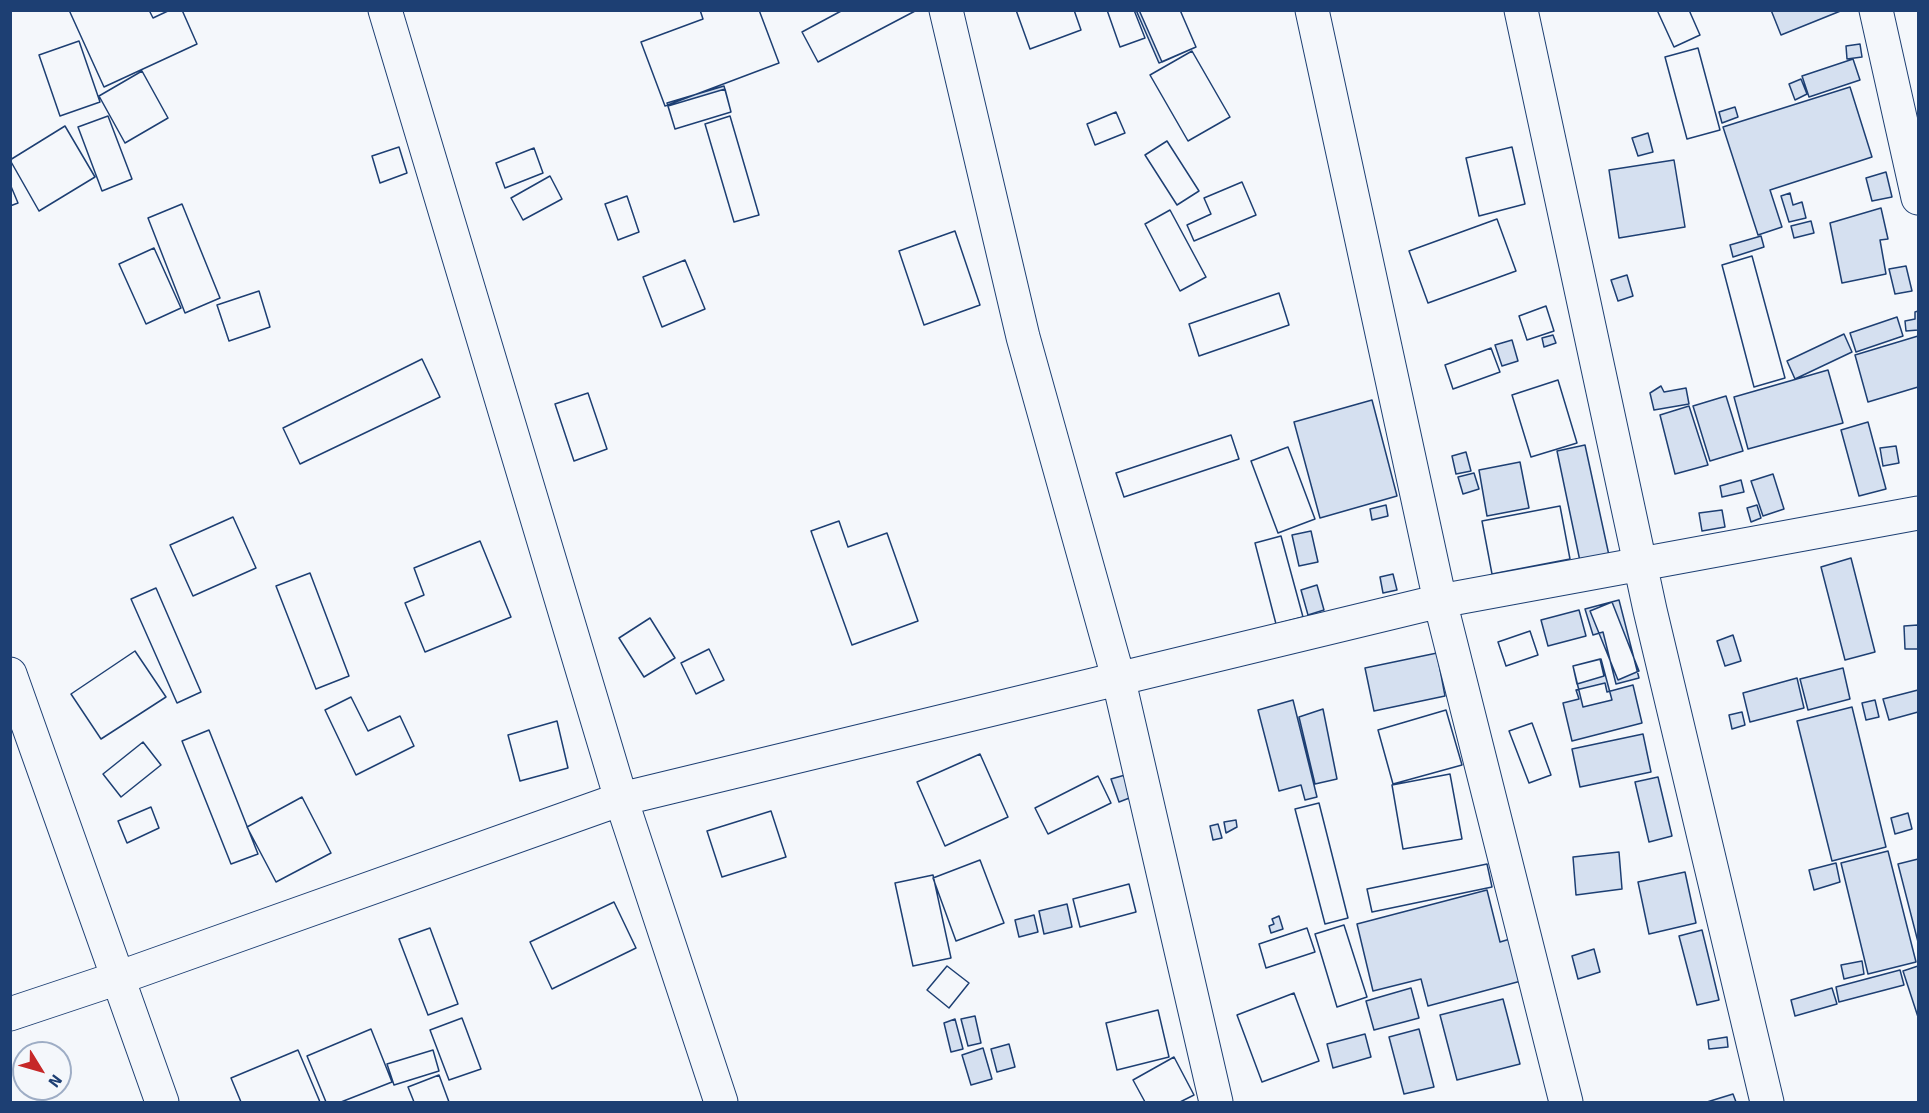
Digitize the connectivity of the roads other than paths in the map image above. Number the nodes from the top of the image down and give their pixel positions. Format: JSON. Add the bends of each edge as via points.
{"nodes":[{"id":1,"x":385,"y":10,"type":"edge"},
{"id":2,"x":946,"y":10,"type":"edge"},
{"id":3,"x":1312,"y":10,"type":"edge"},
{"id":4,"x":1521,"y":10,"type":"edge"},
{"id":5,"x":1876,"y":10,"type":"edge"},
{"id":6,"x":1918,"y":198,"type":"edge"},
{"id":7,"x":1918,"y":513,"type":"edge"},
{"id":8,"x":1640,"y":567,"type":"junction"},
{"id":9,"x":1440,"y":602,"type":"junction"},
{"id":10,"x":10,"y":674,"type":"edge"},
{"id":11,"x":1118,"y":677,"type":"junction"},
{"id":12,"x":621,"y":799,"type":"junction"},
{"id":13,"x":118,"y":978,"type":"junction"},
{"id":14,"x":10,"y":1014,"type":"edge"},
{"id":15,"x":162,"y":1102,"type":"edge"},
{"id":16,"x":721,"y":1102,"type":"edge"},
{"id":17,"x":1216,"y":1102,"type":"edge"},
{"id":18,"x":1566,"y":1102,"type":"edge"},
{"id":19,"x":1767,"y":1102,"type":"edge"}],
"edges":[{"from":1,"to":12,"type":"street"},
{"from":2,"to":11,"type":"street","via":[[1023,337]]},
{"from":3,"to":9,"type":"street"},
{"from":4,"to":8,"type":"street"},
{"from":5,"to":6,"type":"street"},
{"from":7,"to":8,"type":"street"},
{"from":8,"to":9,"type":"street"},
{"from":8,"to":19,"type":"street"},
{"from":9,"to":11,"type":"street"},
{"from":9,"to":18,"type":"street"},
{"from":10,"to":13,"type":"street"},
{"from":11,"to":12,"type":"street"},
{"from":11,"to":17,"type":"street"},
{"from":12,"to":13,"type":"street"},
{"from":12,"to":16,"type":"street"},
{"from":13,"to":14,"type":"street"},
{"from":13,"to":15,"type":"street"}]}
